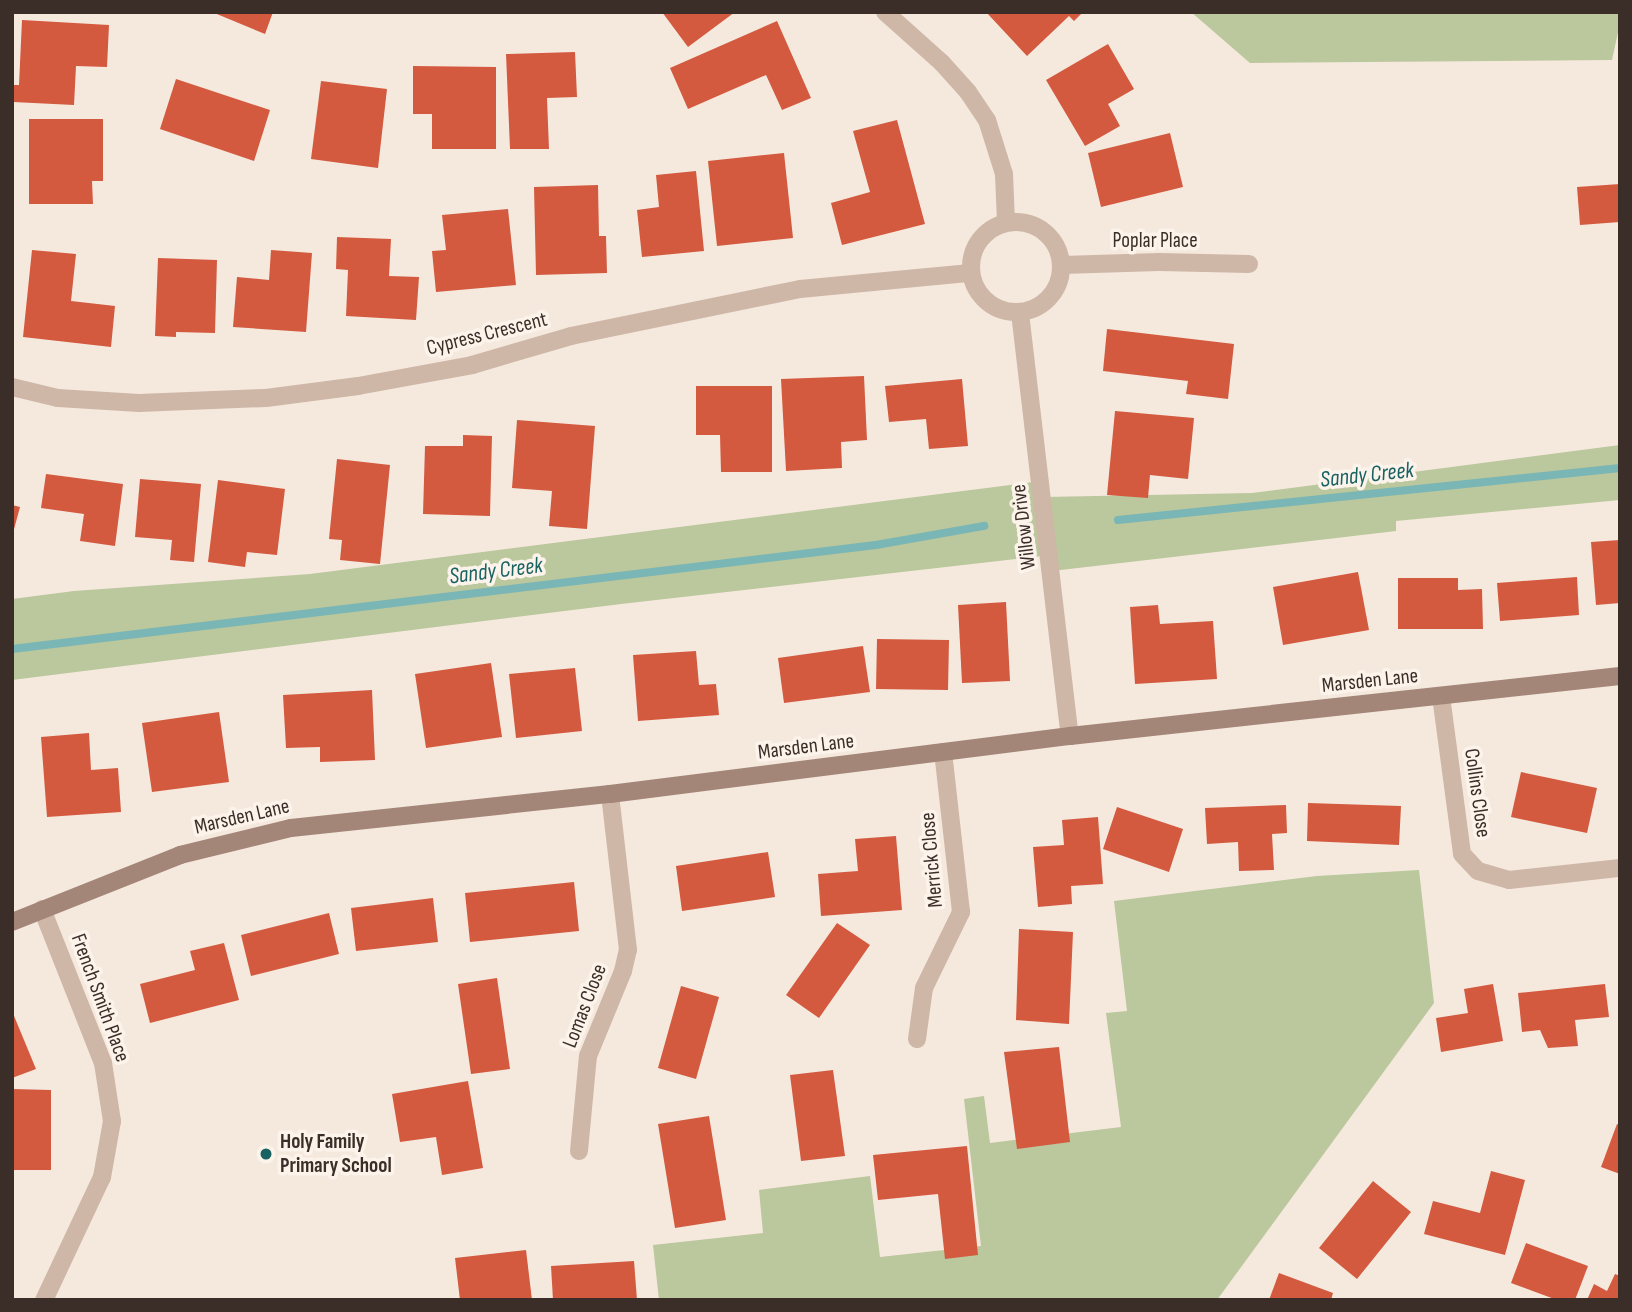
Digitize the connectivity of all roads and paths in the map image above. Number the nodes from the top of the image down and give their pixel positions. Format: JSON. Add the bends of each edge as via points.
{"nodes":[{"id":1,"x":885,"y":12,"type":"edge"},
{"id":2,"x":1006,"y":222,"type":"junction"},
{"id":3,"x":1249,"y":264,"type":"dead end"},
{"id":4,"x":1062,"y":265,"type":"junction"},
{"id":5,"x":970,"y":273,"type":"junction"},
{"id":6,"x":1020,"y":313,"type":"junction"},
{"id":7,"x":12,"y":387,"type":"edge"},
{"id":8,"x":1620,"y":676,"type":"edge"},
{"id":9,"x":1441,"y":696,"type":"junction"},
{"id":10,"x":1070,"y":736,"type":"junction"},
{"id":11,"x":943,"y":752,"type":"junction"},
{"id":12,"x":610,"y":794,"type":"junction"},
{"id":13,"x":1620,"y":868,"type":"edge"},
{"id":14,"x":42,"y":909,"type":"junction"},
{"id":15,"x":12,"y":922,"type":"edge"},
{"id":16,"x":917,"y":1039,"type":"dead end"},
{"id":17,"x":579,"y":1150,"type":"dead end"},
{"id":18,"x":44,"y":1300,"type":"edge"}],
"edges":[{"from":1,"to":2,"type":"street","via":[[942,63],[987,120],[1004,174]]},
{"from":2,"to":4,"type":"street","via":[[1026,222],[1044,231],[1056,246]]},
{"from":2,"to":5,"type":"street","via":[[978,241]]},
{"from":3,"to":4,"type":"street","name":"Poplar Place"},
{"from":4,"to":6,"type":"street","via":[[1050,297],[1037,308]]},
{"from":5,"to":6,"type":"street","via":[[987,303]]},
{"from":5,"to":7,"type":"street","name":"Cypress Crescent","via":[[800,289],[571,336],[472,365],[266,398],[139,403],[58,398]]},
{"from":6,"to":10,"type":"street","name":"Willow Drive"},
{"from":8,"to":9,"type":"main road","name":"Marsden Lane"},
{"from":9,"to":10,"type":"main road","name":"Marsden Lane"},
{"from":9,"to":13,"type":"street","name":"Collins Close","via":[[1462,854],[1478,871],[1509,880]]},
{"from":10,"to":11,"type":"main road","name":"Marsden Lane"},
{"from":11,"to":12,"type":"main road","name":"Marsden Lane"},
{"from":11,"to":16,"type":"street","name":"Merrick Close","via":[[961,912],[924,988]]},
{"from":12,"to":14,"type":"main road","name":"Marsden Lane","via":[[291,828],[180,855]]},
{"from":12,"to":17,"type":"street","name":"Lomas Close","via":[[628,950],[588,1056]]},
{"from":14,"to":15,"type":"main road","name":"Marsden Lane"},
{"from":14,"to":18,"type":"street","name":"French Smith Place","via":[[103,1063],[112,1121],[102,1177]]}]}
